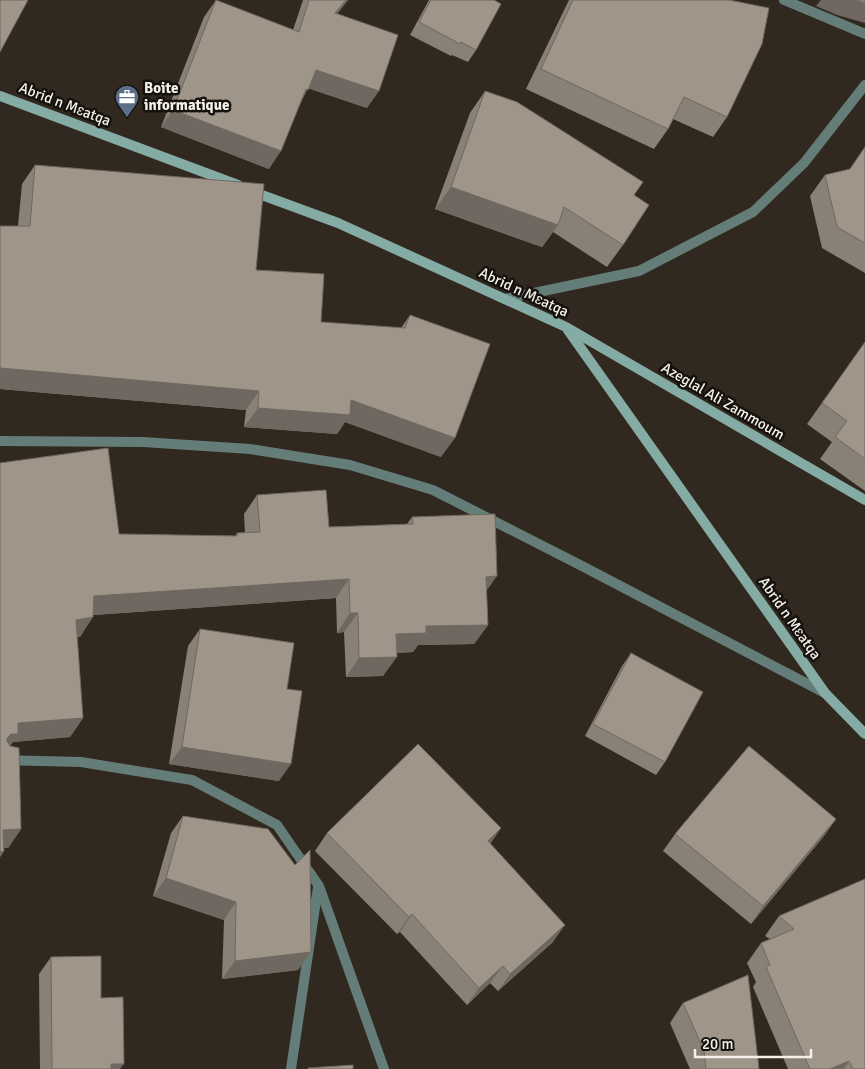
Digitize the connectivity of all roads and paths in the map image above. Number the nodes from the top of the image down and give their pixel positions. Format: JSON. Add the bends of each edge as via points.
{"nodes":[{"id":1,"x":784,"y":0,"type":"edge"},
{"id":2,"x":865,"y":34,"type":"edge"},
{"id":3,"x":865,"y":85,"type":"edge"},
{"id":4,"x":0,"y":96,"type":"edge"},
{"id":5,"x":504,"y":299,"type":"junction"},
{"id":6,"x":566,"y":327,"type":"junction"},
{"id":7,"x":0,"y":441,"type":"edge"},
{"id":8,"x":865,"y":500,"type":"edge"},
{"id":9,"x":825,"y":693,"type":"junction"},
{"id":10,"x":865,"y":734,"type":"edge"},
{"id":11,"x":0,"y":760,"type":"edge"},
{"id":12,"x":318,"y":886,"type":"junction"},
{"id":13,"x":291,"y":1069,"type":"edge"},
{"id":14,"x":384,"y":1069,"type":"edge"}],
"edges":[{"from":1,"to":2,"type":"street"},
{"from":3,"to":5,"type":"street","via":[[804,163],[753,212],[639,271]]},
{"from":4,"to":5,"type":"main road","name":"Abrid n Mɛatqa","via":[[338,223]]},
{"from":5,"to":6,"type":"main road","name":"Abrid n Mɛatqa"},
{"from":6,"to":8,"type":"main road","name":"Azeglal Ali Zammoum"},
{"from":6,"to":9,"type":"main road","name":"Abrid n Mɛatqa"},
{"from":7,"to":9,"type":"street","via":[[142,442],[250,449],[350,465],[433,490]]},
{"from":9,"to":10,"type":"main road","name":"Abrid n Mɛatqa"},
{"from":11,"to":12,"type":"street","via":[[81,762],[192,780],[277,824]]},
{"from":12,"to":13,"type":"street"},
{"from":12,"to":14,"type":"street"}]}
